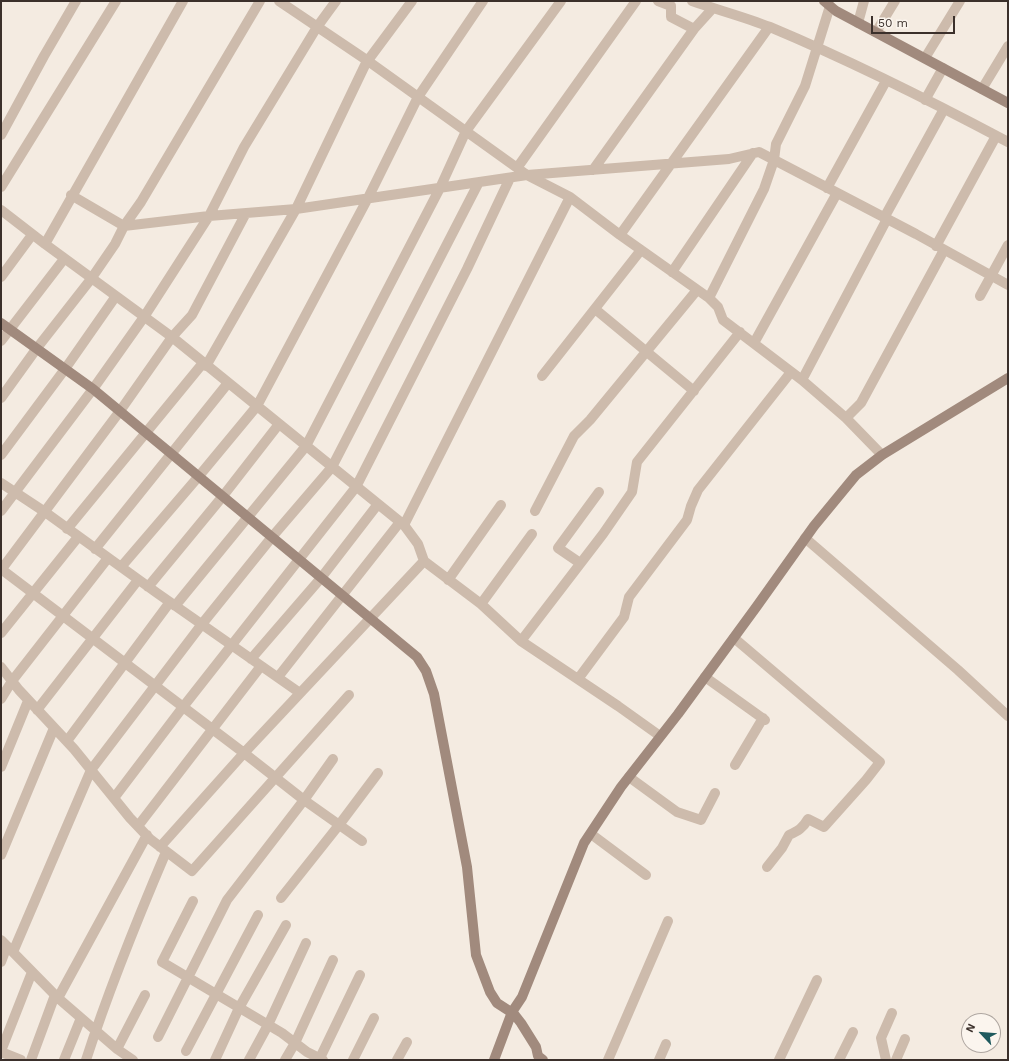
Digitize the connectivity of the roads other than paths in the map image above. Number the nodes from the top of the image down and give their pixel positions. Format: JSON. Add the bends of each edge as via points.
{"nodes":[{"id":1,"x":76,"y":1,"type":"edge"},
{"id":2,"x":116,"y":1,"type":"edge"},
{"id":3,"x":183,"y":1,"type":"edge"},
{"id":4,"x":260,"y":1,"type":"edge"},
{"id":5,"x":279,"y":1,"type":"edge"},
{"id":6,"x":336,"y":1,"type":"edge"},
{"id":7,"x":412,"y":1,"type":"edge"},
{"id":8,"x":483,"y":1,"type":"edge"},
{"id":9,"x":561,"y":1,"type":"edge"},
{"id":10,"x":636,"y":1,"type":"edge"},
{"id":11,"x":658,"y":1,"type":"edge"},
{"id":12,"x":692,"y":1,"type":"edge"},
{"id":13,"x":864,"y":1,"type":"edge"},
{"id":14,"x":895,"y":1,"type":"edge"},
{"id":15,"x":960,"y":1,"type":"edge"},
{"id":16,"x":675,"y":3,"type":"edge"},
{"id":17,"x":827,"y":4,"type":"edge"},
{"id":18,"x":712,"y":8,"type":"junction"},
{"id":19,"x":858,"y":23,"type":"junction"},
{"id":20,"x":317,"y":27,"type":"junction"},
{"id":21,"x":769,"y":27,"type":"junction"},
{"id":22,"x":694,"y":28,"type":"junction"},
{"id":23,"x":876,"y":32,"type":"junction"},
{"id":24,"x":1008,"y":46,"type":"edge"},
{"id":25,"x":816,"y":48,"type":"junction"},
{"id":26,"x":925,"y":58,"type":"junction"},
{"id":27,"x":368,"y":61,"type":"junction"},
{"id":28,"x":943,"y":68,"type":"junction"},
{"id":29,"x":886,"y":80,"type":"junction"},
{"id":30,"x":982,"y":89,"type":"junction"},
{"id":31,"x":418,"y":96,"type":"junction"},
{"id":32,"x":926,"y":100,"type":"junction"},
{"id":33,"x":1008,"y":103,"type":"edge"},
{"id":34,"x":944,"y":109,"type":"junction"},
{"id":35,"x":466,"y":131,"type":"junction"},
{"id":36,"x":1,"y":135,"type":"edge"},
{"id":37,"x":996,"y":136,"type":"junction"},
{"id":38,"x":1008,"y":142,"type":"edge"},
{"id":39,"x":753,"y":153,"type":"junction"},
{"id":40,"x":774,"y":160,"type":"junction"},
{"id":41,"x":670,"y":164,"type":"junction"},
{"id":42,"x":517,"y":168,"type":"junction"},
{"id":43,"x":593,"y":170,"type":"junction"},
{"id":44,"x":527,"y":175,"type":"junction"},
{"id":45,"x":510,"y":178,"type":"junction"},
{"id":46,"x":479,"y":182,"type":"junction"},
{"id":47,"x":1,"y":187,"type":"edge"},
{"id":48,"x":440,"y":188,"type":"junction"},
{"id":49,"x":827,"y":188,"type":"junction"},
{"id":50,"x":837,"y":193,"type":"junction"},
{"id":51,"x":72,"y":195,"type":"junction"},
{"id":52,"x":570,"y":197,"type":"junction"},
{"id":53,"x":368,"y":198,"type":"junction"},
{"id":54,"x":296,"y":209,"type":"junction"},
{"id":55,"x":2,"y":211,"type":"edge"},
{"id":56,"x":246,"y":212,"type":"junction"},
{"id":57,"x":209,"y":216,"type":"junction"},
{"id":58,"x":886,"y":219,"type":"junction"},
{"id":59,"x":124,"y":226,"type":"junction"},
{"id":60,"x":32,"y":235,"type":"junction"},
{"id":61,"x":620,"y":235,"type":"junction"},
{"id":62,"x":45,"y":244,"type":"junction"},
{"id":63,"x":1008,"y":246,"type":"edge"},
{"id":64,"x":940,"y":248,"type":"junction"},
{"id":65,"x":641,"y":250,"type":"junction"},
{"id":66,"x":64,"y":259,"type":"junction"},
{"id":67,"x":672,"y":272,"type":"junction"},
{"id":68,"x":1,"y":276,"type":"edge"},
{"id":69,"x":991,"y":276,"type":"junction"},
{"id":70,"x":91,"y":278,"type":"junction"},
{"id":71,"x":1008,"y":285,"type":"edge"},
{"id":72,"x":697,"y":290,"type":"junction"},
{"id":73,"x":116,"y":296,"type":"junction"},
{"id":74,"x":980,"y":296,"type":"dead end"},
{"id":75,"x":709,"y":298,"type":"junction"},
{"id":76,"x":595,"y":309,"type":"junction"},
{"id":77,"x":144,"y":317,"type":"junction"},
{"id":78,"x":5,"y":326,"type":"edge"},
{"id":79,"x":740,"y":332,"type":"junction"},
{"id":80,"x":172,"y":338,"type":"junction"},
{"id":81,"x":1,"y":341,"type":"edge"},
{"id":82,"x":754,"y":343,"type":"junction"},
{"id":83,"x":36,"y":348,"type":"junction"},
{"id":84,"x":646,"y":352,"type":"junction"},
{"id":85,"x":205,"y":364,"type":"junction"},
{"id":86,"x":66,"y":369,"type":"junction"},
{"id":87,"x":791,"y":372,"type":"junction"},
{"id":88,"x":542,"y":376,"type":"dead end"},
{"id":89,"x":1008,"y":378,"type":"edge"},
{"id":90,"x":802,"y":380,"type":"junction"},
{"id":91,"x":228,"y":383,"type":"junction"},
{"id":92,"x":93,"y":389,"type":"junction"},
{"id":93,"x":694,"y":391,"type":"junction"},
{"id":94,"x":1,"y":398,"type":"edge"},
{"id":95,"x":257,"y":406,"type":"junction"},
{"id":96,"x":120,"y":411,"type":"junction"},
{"id":97,"x":846,"y":418,"type":"junction"},
{"id":98,"x":279,"y":424,"type":"junction"},
{"id":99,"x":145,"y":432,"type":"junction"},
{"id":100,"x":306,"y":446,"type":"junction"},
{"id":101,"x":171,"y":453,"type":"junction"},
{"id":102,"x":1,"y":455,"type":"edge"},
{"id":103,"x":882,"y":455,"type":"junction"},
{"id":104,"x":332,"y":467,"type":"junction"},
{"id":105,"x":199,"y":476,"type":"junction"},
{"id":106,"x":1,"y":483,"type":"edge"},
{"id":107,"x":356,"y":487,"type":"junction"},
{"id":108,"x":15,"y":492,"type":"junction"},
{"id":109,"x":599,"y":492,"type":"dead end"},
{"id":110,"x":223,"y":496,"type":"junction"},
{"id":111,"x":378,"y":504,"type":"junction"},
{"id":112,"x":501,"y":505,"type":"dead end"},
{"id":113,"x":1,"y":511,"type":"edge"},
{"id":114,"x":535,"y":511,"type":"dead end"},
{"id":115,"x":45,"y":512,"type":"junction"},
{"id":116,"x":249,"y":518,"type":"junction"},
{"id":117,"x":402,"y":524,"type":"junction"},
{"id":118,"x":67,"y":529,"type":"junction"},
{"id":119,"x":532,"y":534,"type":"dead end"},
{"id":120,"x":78,"y":536,"type":"junction"},
{"id":121,"x":272,"y":537,"type":"junction"},
{"id":122,"x":805,"y":538,"type":"junction"},
{"id":123,"x":95,"y":549,"type":"junction"},
{"id":124,"x":108,"y":558,"type":"junction"},
{"id":125,"x":299,"y":559,"type":"junction"},
{"id":126,"x":424,"y":561,"type":"junction"},
{"id":127,"x":580,"y":563,"type":"junction"},
{"id":128,"x":121,"y":568,"type":"junction"},
{"id":129,"x":1,"y":570,"type":"edge"},
{"id":130,"x":321,"y":578,"type":"junction"},
{"id":131,"x":138,"y":580,"type":"junction"},
{"id":132,"x":448,"y":580,"type":"junction"},
{"id":133,"x":148,"y":587,"type":"junction"},
{"id":134,"x":33,"y":593,"type":"junction"},
{"id":135,"x":342,"y":596,"type":"junction"},
{"id":136,"x":173,"y":604,"type":"junction"},
{"id":137,"x":481,"y":604,"type":"junction"},
{"id":138,"x":63,"y":616,"type":"junction"},
{"id":139,"x":370,"y":618,"type":"junction"},
{"id":140,"x":202,"y":624,"type":"junction"},
{"id":141,"x":1,"y":633,"type":"edge"},
{"id":142,"x":734,"y":638,"type":"junction"},
{"id":143,"x":93,"y":639,"type":"junction"},
{"id":144,"x":521,"y":641,"type":"junction"},
{"id":145,"x":232,"y":646,"type":"junction"},
{"id":146,"x":251,"y":659,"type":"junction"},
{"id":147,"x":125,"y":663,"type":"junction"},
{"id":148,"x":261,"y":666,"type":"junction"},
{"id":149,"x":1,"y":667,"type":"edge"},
{"id":150,"x":278,"y":677,"type":"junction"},
{"id":151,"x":705,"y":677,"type":"junction"},
{"id":152,"x":578,"y":679,"type":"junction"},
{"id":153,"x":12,"y":682,"type":"junction"},
{"id":154,"x":154,"y":685,"type":"junction"},
{"id":155,"x":300,"y":693,"type":"junction"},
{"id":156,"x":349,"y":695,"type":"dead end"},
{"id":157,"x":1,"y":699,"type":"edge"},
{"id":158,"x":28,"y":701,"type":"junction"},
{"id":159,"x":183,"y":707,"type":"junction"},
{"id":160,"x":37,"y":710,"type":"junction"},
{"id":161,"x":1008,"y":716,"type":"edge"},
{"id":162,"x":54,"y":728,"type":"junction"},
{"id":163,"x":213,"y":729,"type":"junction"},
{"id":164,"x":660,"y":736,"type":"junction"},
{"id":165,"x":67,"y":741,"type":"junction"},
{"id":166,"x":244,"y":753,"type":"junction"},
{"id":167,"x":333,"y":759,"type":"dead end"},
{"id":168,"x":735,"y":765,"type":"dead end"},
{"id":169,"x":1,"y":767,"type":"edge"},
{"id":170,"x":91,"y":770,"type":"junction"},
{"id":171,"x":378,"y":773,"type":"dead end"},
{"id":172,"x":629,"y":777,"type":"junction"},
{"id":173,"x":276,"y":778,"type":"junction"},
{"id":174,"x":715,"y":793,"type":"dead end"},
{"id":175,"x":114,"y":798,"type":"junction"},
{"id":176,"x":304,"y":800,"type":"junction"},
{"id":177,"x":340,"y":825,"type":"junction"},
{"id":178,"x":138,"y":826,"type":"junction"},
{"id":179,"x":591,"y":834,"type":"junction"},
{"id":180,"x":146,"y":835,"type":"junction"},
{"id":181,"x":362,"y":841,"type":"dead end"},
{"id":182,"x":163,"y":849,"type":"junction"},
{"id":183,"x":1,"y":855,"type":"edge"},
{"id":184,"x":767,"y":867,"type":"dead end"},
{"id":185,"x":646,"y":875,"type":"dead end"},
{"id":186,"x":282,"y":898,"type":"dead end"},
{"id":187,"x":193,"y":901,"type":"dead end"},
{"id":188,"x":258,"y":915,"type":"dead end"},
{"id":189,"x":668,"y":921,"type":"dead end"},
{"id":190,"x":286,"y":925,"type":"dead end"},
{"id":191,"x":306,"y":943,"type":"dead end"},
{"id":192,"x":7,"y":946,"type":"edge"},
{"id":193,"x":333,"y":960,"type":"dead end"},
{"id":194,"x":1,"y":962,"type":"edge"},
{"id":195,"x":32,"y":972,"type":"junction"},
{"id":196,"x":360,"y":975,"type":"dead end"},
{"id":197,"x":188,"y":978,"type":"junction"},
{"id":198,"x":817,"y":980,"type":"dead end"},
{"id":199,"x":145,"y":994,"type":"dead end"},
{"id":200,"x":216,"y":994,"type":"junction"},
{"id":201,"x":57,"y":997,"type":"junction"},
{"id":202,"x":240,"y":1008,"type":"junction"},
{"id":203,"x":512,"y":1012,"type":"junction"},
{"id":204,"x":892,"y":1013,"type":"dead end"},
{"id":205,"x":81,"y":1018,"type":"junction"},
{"id":206,"x":374,"y":1018,"type":"dead end"},
{"id":207,"x":268,"y":1025,"type":"junction"},
{"id":208,"x":96,"y":1031,"type":"junction"},
{"id":209,"x":853,"y":1032,"type":"dead end"},
{"id":210,"x":158,"y":1037,"type":"dead end"},
{"id":211,"x":905,"y":1040,"type":"dead end"},
{"id":212,"x":407,"y":1042,"type":"dead end"},
{"id":213,"x":295,"y":1043,"type":"junction"},
{"id":214,"x":666,"y":1044,"type":"dead end"},
{"id":215,"x":117,"y":1049,"type":"junction"},
{"id":216,"x":186,"y":1051,"type":"dead end"},
{"id":217,"x":1,"y":1052,"type":"edge"},
{"id":218,"x":320,"y":1059,"type":"edge"},
{"id":219,"x":21,"y":1060,"type":"edge"},
{"id":220,"x":31,"y":1060,"type":"edge"},
{"id":221,"x":64,"y":1060,"type":"edge"},
{"id":222,"x":86,"y":1060,"type":"edge"},
{"id":223,"x":134,"y":1060,"type":"edge"},
{"id":224,"x":215,"y":1060,"type":"edge"},
{"id":225,"x":249,"y":1060,"type":"edge"},
{"id":226,"x":285,"y":1060,"type":"edge"},
{"id":227,"x":353,"y":1060,"type":"edge"},
{"id":228,"x":397,"y":1060,"type":"edge"},
{"id":229,"x":494,"y":1060,"type":"edge"},
{"id":230,"x":543,"y":1060,"type":"edge"},
{"id":231,"x":608,"y":1060,"type":"edge"},
{"id":232,"x":659,"y":1060,"type":"edge"},
{"id":233,"x":779,"y":1060,"type":"edge"},
{"id":234,"x":840,"y":1060,"type":"edge"},
{"id":235,"x":886,"y":1060,"type":"edge"},
{"id":236,"x":896,"y":1060,"type":"edge"}],
"edges":[{"from":1,"to":36,"type":"street"},
{"from":2,"to":47,"type":"street"},
{"from":3,"to":51,"type":"street"},
{"from":4,"to":59,"type":"street","via":[[141,202]]},
{"from":5,"to":20,"type":"street"},
{"from":6,"to":20,"type":"street"},
{"from":7,"to":27,"type":"street"},
{"from":8,"to":31,"type":"street"},
{"from":9,"to":35,"type":"street"},
{"from":10,"to":42,"type":"street"},
{"from":11,"to":16,"type":"street"},
{"from":12,"to":18,"type":"street"},
{"from":13,"to":19,"type":"street"},
{"from":14,"to":23,"type":"street"},
{"from":15,"to":26,"type":"street"},
{"from":16,"to":22,"type":"street","via":[[671,17]]},
{"from":17,"to":19,"type":"street"},
{"from":17,"to":25,"type":"street"},
{"from":18,"to":21,"type":"street"},
{"from":18,"to":22,"type":"street"},
{"from":19,"to":23,"type":"street"},
{"from":20,"to":27,"type":"street"},
{"from":20,"to":57,"type":"street","via":[[244,147]]},
{"from":21,"to":25,"type":"street"},
{"from":21,"to":41,"type":"street"},
{"from":22,"to":43,"type":"street"},
{"from":23,"to":26,"type":"street"},
{"from":24,"to":30,"type":"street"},
{"from":25,"to":29,"type":"street"},
{"from":25,"to":40,"type":"street","via":[[805,86],[776,144]]},
{"from":26,"to":28,"type":"street"},
{"from":27,"to":31,"type":"street"},
{"from":27,"to":54,"type":"street"},
{"from":28,"to":30,"type":"street"},
{"from":28,"to":32,"type":"street"},
{"from":29,"to":32,"type":"street"},
{"from":29,"to":49,"type":"street"},
{"from":30,"to":33,"type":"street"},
{"from":31,"to":35,"type":"street"},
{"from":31,"to":53,"type":"street"},
{"from":32,"to":34,"type":"street"},
{"from":34,"to":37,"type":"street"},
{"from":34,"to":58,"type":"street"},
{"from":35,"to":42,"type":"street"},
{"from":35,"to":48,"type":"street"},
{"from":37,"to":38,"type":"street"},
{"from":37,"to":64,"type":"street"},
{"from":39,"to":40,"type":"street","via":[[759,152]]},
{"from":39,"to":41,"type":"street","via":[[729,159]]},
{"from":39,"to":67,"type":"street"},
{"from":40,"to":49,"type":"street"},
{"from":40,"to":75,"type":"street","via":[[764,189]]},
{"from":41,"to":43,"type":"street"},
{"from":41,"to":61,"type":"street"},
{"from":42,"to":44,"type":"street"},
{"from":43,"to":44,"type":"street"},
{"from":44,"to":45,"type":"street"},
{"from":44,"to":52,"type":"street"},
{"from":45,"to":46,"type":"street"},
{"from":45,"to":107,"type":"street","via":[[467,269]]},
{"from":46,"to":48,"type":"street"},
{"from":46,"to":104,"type":"street"},
{"from":48,"to":53,"type":"street"},
{"from":48,"to":100,"type":"street"},
{"from":49,"to":50,"type":"street"},
{"from":50,"to":58,"type":"street"},
{"from":50,"to":82,"type":"street"},
{"from":51,"to":59,"type":"street"},
{"from":51,"to":62,"type":"street"},
{"from":52,"to":61,"type":"street"},
{"from":52,"to":117,"type":"street"},
{"from":53,"to":54,"type":"street"},
{"from":53,"to":95,"type":"street"},
{"from":54,"to":56,"type":"street"},
{"from":54,"to":85,"type":"street"},
{"from":55,"to":60,"type":"street"},
{"from":56,"to":57,"type":"street"},
{"from":56,"to":80,"type":"street","via":[[192,315]]},
{"from":57,"to":59,"type":"street"},
{"from":57,"to":77,"type":"street"},
{"from":58,"to":64,"type":"street"},
{"from":58,"to":90,"type":"street"},
{"from":59,"to":70,"type":"street","via":[[115,244]]},
{"from":60,"to":62,"type":"street"},
{"from":60,"to":68,"type":"street"},
{"from":61,"to":65,"type":"street"},
{"from":62,"to":66,"type":"street"},
{"from":63,"to":69,"type":"street"},
{"from":64,"to":69,"type":"street"},
{"from":64,"to":97,"type":"street","via":[[861,403]]},
{"from":65,"to":67,"type":"street"},
{"from":65,"to":76,"type":"street"},
{"from":66,"to":70,"type":"street"},
{"from":66,"to":78,"type":"street"},
{"from":67,"to":72,"type":"street"},
{"from":69,"to":71,"type":"street"},
{"from":69,"to":74,"type":"street"},
{"from":70,"to":73,"type":"street"},
{"from":70,"to":83,"type":"street"},
{"from":72,"to":75,"type":"street"},
{"from":72,"to":84,"type":"street"},
{"from":73,"to":77,"type":"street"},
{"from":73,"to":86,"type":"street"},
{"from":75,"to":79,"type":"street","via":[[718,307],[723,320]]},
{"from":76,"to":84,"type":"street"},
{"from":76,"to":88,"type":"street"},
{"from":77,"to":80,"type":"street"},
{"from":77,"to":92,"type":"street"},
{"from":78,"to":81,"type":"street"},
{"from":78,"to":83,"type":"street"},
{"from":79,"to":82,"type":"street"},
{"from":79,"to":93,"type":"street"},
{"from":80,"to":85,"type":"street"},
{"from":80,"to":96,"type":"street"},
{"from":82,"to":87,"type":"street"},
{"from":83,"to":86,"type":"street"},
{"from":83,"to":94,"type":"street"},
{"from":84,"to":93,"type":"street"},
{"from":84,"to":114,"type":"street","via":[[574,436]]},
{"from":85,"to":91,"type":"street"},
{"from":85,"to":99,"type":"street"},
{"from":86,"to":92,"type":"street"},
{"from":86,"to":102,"type":"street"},
{"from":87,"to":90,"type":"street"},
{"from":87,"to":152,"type":"street","via":[[698,490],[687,520],[629,597],[624,617]]},
{"from":89,"to":103,"type":"street"},
{"from":90,"to":97,"type":"street"},
{"from":91,"to":95,"type":"street"},
{"from":91,"to":101,"type":"street"},
{"from":92,"to":96,"type":"street"},
{"from":92,"to":108,"type":"street"},
{"from":93,"to":127,"type":"street","via":[[637,462],[632,492]]},
{"from":95,"to":98,"type":"street"},
{"from":95,"to":105,"type":"street"},
{"from":96,"to":99,"type":"street"},
{"from":96,"to":115,"type":"street"},
{"from":97,"to":103,"type":"street"},
{"from":98,"to":100,"type":"street"},
{"from":98,"to":110,"type":"street"},
{"from":99,"to":101,"type":"street"},
{"from":99,"to":118,"type":"street"},
{"from":100,"to":104,"type":"street"},
{"from":100,"to":116,"type":"street"},
{"from":101,"to":105,"type":"street"},
{"from":101,"to":123,"type":"street"},
{"from":103,"to":122,"type":"street","via":[[856,475]]},
{"from":104,"to":107,"type":"street"},
{"from":104,"to":121,"type":"street"},
{"from":105,"to":110,"type":"street"},
{"from":105,"to":128,"type":"street"},
{"from":106,"to":108,"type":"street"},
{"from":107,"to":111,"type":"street"},
{"from":107,"to":125,"type":"street"},
{"from":108,"to":113,"type":"street"},
{"from":108,"to":115,"type":"street"},
{"from":109,"to":127,"type":"street","via":[[558,548]]},
{"from":110,"to":116,"type":"street"},
{"from":110,"to":133,"type":"street"},
{"from":111,"to":117,"type":"street"},
{"from":111,"to":130,"type":"street"},
{"from":112,"to":132,"type":"street"},
{"from":115,"to":118,"type":"street"},
{"from":115,"to":129,"type":"street"},
{"from":116,"to":121,"type":"street"},
{"from":116,"to":136,"type":"street"},
{"from":117,"to":126,"type":"street","via":[[418,544]]},
{"from":117,"to":135,"type":"street"},
{"from":118,"to":120,"type":"street"},
{"from":119,"to":137,"type":"street"},
{"from":120,"to":123,"type":"street"},
{"from":120,"to":134,"type":"street"},
{"from":121,"to":125,"type":"street"},
{"from":121,"to":140,"type":"street"},
{"from":122,"to":142,"type":"street"},
{"from":122,"to":161,"type":"street"},
{"from":123,"to":124,"type":"street"},
{"from":124,"to":128,"type":"street"},
{"from":124,"to":138,"type":"street"},
{"from":125,"to":130,"type":"street"},
{"from":125,"to":145,"type":"street"},
{"from":126,"to":132,"type":"street"},
{"from":126,"to":139,"type":"street"},
{"from":127,"to":144,"type":"street"},
{"from":128,"to":131,"type":"street"},
{"from":129,"to":134,"type":"street"},
{"from":130,"to":135,"type":"street"},
{"from":130,"to":146,"type":"street"},
{"from":131,"to":133,"type":"street"},
{"from":131,"to":143,"type":"street"},
{"from":132,"to":137,"type":"street"},
{"from":133,"to":136,"type":"street"},
{"from":134,"to":138,"type":"street"},
{"from":134,"to":141,"type":"street"},
{"from":135,"to":139,"type":"street"},
{"from":135,"to":150,"type":"street"},
{"from":136,"to":140,"type":"street"},
{"from":136,"to":147,"type":"street"},
{"from":137,"to":144,"type":"street"},
{"from":138,"to":143,"type":"street"},
{"from":138,"to":153,"type":"street"},
{"from":139,"to":155,"type":"street"},
{"from":139,"to":203,"type":"street","via":[[417,657],[426,671],[434,694],[467,867],[476,955],[490,992],[497,1003]]},
{"from":140,"to":145,"type":"street"},
{"from":140,"to":154,"type":"street"},
{"from":142,"to":151,"type":"street"},
{"from":142,"to":184,"type":"street","via":[[880,762],[824,827],[808,819],[803,828],[789,835]]},
{"from":143,"to":147,"type":"street"},
{"from":143,"to":160,"type":"street"},
{"from":144,"to":152,"type":"street"},
{"from":145,"to":146,"type":"street"},
{"from":145,"to":159,"type":"street"},
{"from":146,"to":148,"type":"street"},
{"from":147,"to":154,"type":"street"},
{"from":147,"to":165,"type":"street"},
{"from":148,"to":150,"type":"street"},
{"from":148,"to":163,"type":"street"},
{"from":149,"to":153,"type":"street"},
{"from":150,"to":155,"type":"street"},
{"from":151,"to":164,"type":"street"},
{"from":151,"to":168,"type":"street","via":[[764,719]]},
{"from":152,"to":164,"type":"street"},
{"from":153,"to":157,"type":"street"},
{"from":153,"to":158,"type":"street"},
{"from":154,"to":159,"type":"street"},
{"from":154,"to":170,"type":"street"},
{"from":155,"to":166,"type":"street"},
{"from":156,"to":173,"type":"street"},
{"from":158,"to":160,"type":"street"},
{"from":158,"to":169,"type":"street"},
{"from":159,"to":163,"type":"street"},
{"from":159,"to":175,"type":"street"},
{"from":160,"to":162,"type":"street"},
{"from":162,"to":165,"type":"street"},
{"from":162,"to":183,"type":"street"},
{"from":163,"to":166,"type":"street"},
{"from":163,"to":178,"type":"street"},
{"from":164,"to":172,"type":"street"},
{"from":165,"to":170,"type":"street"},
{"from":166,"to":173,"type":"street"},
{"from":166,"to":182,"type":"street"},
{"from":167,"to":176,"type":"street"},
{"from":170,"to":175,"type":"street"},
{"from":170,"to":192,"type":"street"},
{"from":171,"to":177,"type":"street"},
{"from":172,"to":174,"type":"street","via":[[677,812],[701,820]]},
{"from":172,"to":179,"type":"street"},
{"from":173,"to":176,"type":"street"},
{"from":173,"to":182,"type":"street","via":[[192,871]]},
{"from":175,"to":178,"type":"street"},
{"from":176,"to":177,"type":"street"},
{"from":176,"to":197,"type":"street","via":[[227,900]]},
{"from":177,"to":181,"type":"street"},
{"from":177,"to":186,"type":"street"},
{"from":178,"to":180,"type":"street"},
{"from":179,"to":185,"type":"street"},
{"from":179,"to":203,"type":"street","via":[[584,843],[522,997]]},
{"from":180,"to":182,"type":"street"},
{"from":180,"to":201,"type":"street"},
{"from":182,"to":208,"type":"street"},
{"from":187,"to":197,"type":"street","via":[[162,962]]},
{"from":188,"to":200,"type":"street"},
{"from":189,"to":231,"type":"street"},
{"from":190,"to":202,"type":"street"},
{"from":191,"to":207,"type":"street"},
{"from":192,"to":194,"type":"street"},
{"from":192,"to":195,"type":"street"},
{"from":193,"to":213,"type":"street"},
{"from":195,"to":201,"type":"street"},
{"from":195,"to":217,"type":"street"},
{"from":196,"to":218,"type":"street"},
{"from":197,"to":200,"type":"street"},
{"from":197,"to":210,"type":"street"},
{"from":198,"to":233,"type":"street"},
{"from":199,"to":215,"type":"street"},
{"from":200,"to":202,"type":"street"},
{"from":200,"to":216,"type":"street"},
{"from":201,"to":205,"type":"street"},
{"from":201,"to":220,"type":"street"},
{"from":202,"to":207,"type":"street"},
{"from":202,"to":224,"type":"street"},
{"from":203,"to":229,"type":"street"},
{"from":203,"to":230,"type":"street","via":[[536,1047],[538,1056]]},
{"from":204,"to":235,"type":"street","via":[[881,1038]]},
{"from":205,"to":208,"type":"street"},
{"from":205,"to":221,"type":"street"},
{"from":206,"to":227,"type":"street"},
{"from":207,"to":213,"type":"street"},
{"from":207,"to":225,"type":"street"},
{"from":208,"to":215,"type":"street"},
{"from":208,"to":222,"type":"street"},
{"from":209,"to":234,"type":"street"},
{"from":211,"to":236,"type":"street"},
{"from":212,"to":228,"type":"street"},
{"from":213,"to":218,"type":"street"},
{"from":213,"to":226,"type":"street"},
{"from":214,"to":232,"type":"street"},
{"from":215,"to":223,"type":"street"},
{"from":217,"to":219,"type":"street"}]}
